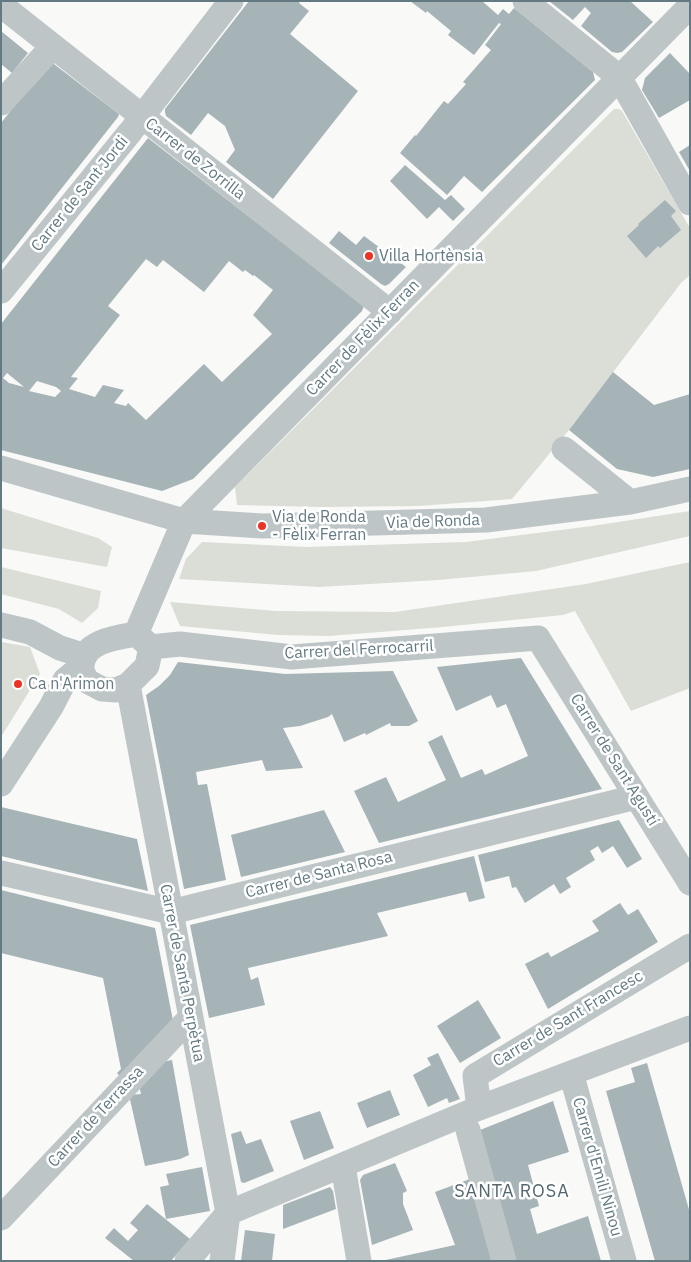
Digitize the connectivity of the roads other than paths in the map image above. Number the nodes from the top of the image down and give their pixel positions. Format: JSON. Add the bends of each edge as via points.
{"nodes":[{"id":1,"x":231,"y":1,"type":"edge"},
{"id":2,"x":525,"y":1,"type":"edge"},
{"id":3,"x":1,"y":5,"type":"edge"},
{"id":4,"x":690,"y":6,"type":"edge"},
{"id":5,"x":53,"y":46,"type":"junction"},
{"id":6,"x":620,"y":77,"type":"junction"},
{"id":7,"x":1,"y":103,"type":"edge"},
{"id":8,"x":141,"y":117,"type":"junction"},
{"id":9,"x":690,"y":202,"type":"edge"},
{"id":10,"x":1,"y":290,"type":"edge"},
{"id":11,"x":390,"y":312,"type":"junction"},
{"id":12,"x":564,"y":450,"type":"dead end"},
{"id":13,"x":1,"y":468,"type":"edge"},
{"id":14,"x":690,"y":489,"type":"edge"},
{"id":15,"x":630,"y":502,"type":"junction"},
{"id":16,"x":184,"y":520,"type":"junction"},
{"id":17,"x":1,"y":625,"type":"edge"},
{"id":18,"x":538,"y":638,"type":"joint"},
{"id":19,"x":144,"y":640,"type":"junction"},
{"id":20,"x":83,"y":662,"type":"junction"},
{"id":21,"x":128,"y":685,"type":"junction"},
{"id":22,"x":1,"y":784,"type":"edge"},
{"id":23,"x":636,"y":796,"type":"junction"},
{"id":24,"x":1,"y":872,"type":"edge"},
{"id":25,"x":690,"y":883,"type":"edge"},
{"id":26,"x":171,"y":912,"type":"junction"},
{"id":27,"x":690,"y":946,"type":"edge"},
{"id":28,"x":191,"y":1017,"type":"junction"},
{"id":29,"x":690,"y":1028,"type":"edge"},
{"id":30,"x":571,"y":1073,"type":"junction"},
{"id":31,"x":479,"y":1108,"type":"junction"},
{"id":32,"x":468,"y":1130,"type":"dead end"},
{"id":33,"x":343,"y":1166,"type":"junction"},
{"id":34,"x":228,"y":1213,"type":"junction"},
{"id":35,"x":1,"y":1218,"type":"edge"},
{"id":36,"x":187,"y":1261,"type":"edge"},
{"id":37,"x":222,"y":1261,"type":"edge"},
{"id":38,"x":359,"y":1261,"type":"edge"},
{"id":39,"x":504,"y":1261,"type":"edge"},
{"id":40,"x":624,"y":1261,"type":"edge"}],
"edges":[{"from":1,"to":8,"type":"street","name":"Carrer de Sant Jordi"},
{"from":2,"to":6,"type":"street"},
{"from":3,"to":5,"type":"street","name":"Carrer de Zorrilla"},
{"from":4,"to":6,"type":"street","name":"Carrer de Fèlix Ferran"},
{"from":5,"to":7,"type":"street"},
{"from":5,"to":8,"type":"street","name":"Carrer de Zorrilla"},
{"from":6,"to":9,"type":"street"},
{"from":6,"to":11,"type":"street","name":"Carrer de Fèlix Ferran"},
{"from":8,"to":10,"type":"street","name":"Carrer de Sant Jordi"},
{"from":8,"to":11,"type":"street","name":"Carrer de Zorrilla"},
{"from":11,"to":16,"type":"street","name":"Carrer de Fèlix Ferran"},
{"from":12,"to":15,"type":"street"},
{"from":13,"to":16,"type":"street","name":"Via de Ronda"},
{"from":14,"to":15,"type":"street","name":"Via de Ronda"},
{"from":15,"to":16,"type":"street","name":"Via de Ronda","via":[[486,520],[262,526]]},
{"from":16,"to":19,"type":"street"},
{"from":17,"to":20,"type":"street","via":[[30,632]]},
{"from":18,"to":19,"type":"street","name":"Carrer del Ferrocarril","via":[[292,657]]},
{"from":18,"to":23,"type":"street","name":"Carrer de Sant Agustí"},
{"from":19,"to":20,"type":"street","via":[[114,638],[98,643]]},
{"from":19,"to":21,"type":"street","via":[[147,666]]},
{"from":20,"to":21,"type":"street","via":[[87,681],[102,689],[116,690]]},
{"from":20,"to":22,"type":"street","via":[[65,680],[52,707]]},
{"from":21,"to":26,"type":"street","name":"Carrer de Santa Perpètua"},
{"from":23,"to":25,"type":"street","name":"Carrer de Sant Agustí"},
{"from":23,"to":26,"type":"street","name":"Carrer de Santa Rosa"},
{"from":24,"to":26,"type":"street","name":"Carrer de Santa Rosa"},
{"from":26,"to":28,"type":"street","name":"Carrer de Santa Perpètua"},
{"from":27,"to":31,"type":"street","name":"Carrer de Sant Francesc","via":[[475,1076]]},
{"from":28,"to":34,"type":"street","name":"Carrer de Santa Perpètua"},
{"from":28,"to":35,"type":"street","name":"Carrer de Terrassa"},
{"from":29,"to":30,"type":"street"},
{"from":30,"to":31,"type":"street"},
{"from":30,"to":40,"type":"street","name":"Carrer d'Emili Ninou"},
{"from":31,"to":33,"type":"street"},
{"from":32,"to":39,"type":"street"},
{"from":33,"to":34,"type":"street"},
{"from":33,"to":38,"type":"street"},
{"from":34,"to":36,"type":"street"},
{"from":34,"to":37,"type":"street","name":"Carrer de Santa Perpètua"}]}
